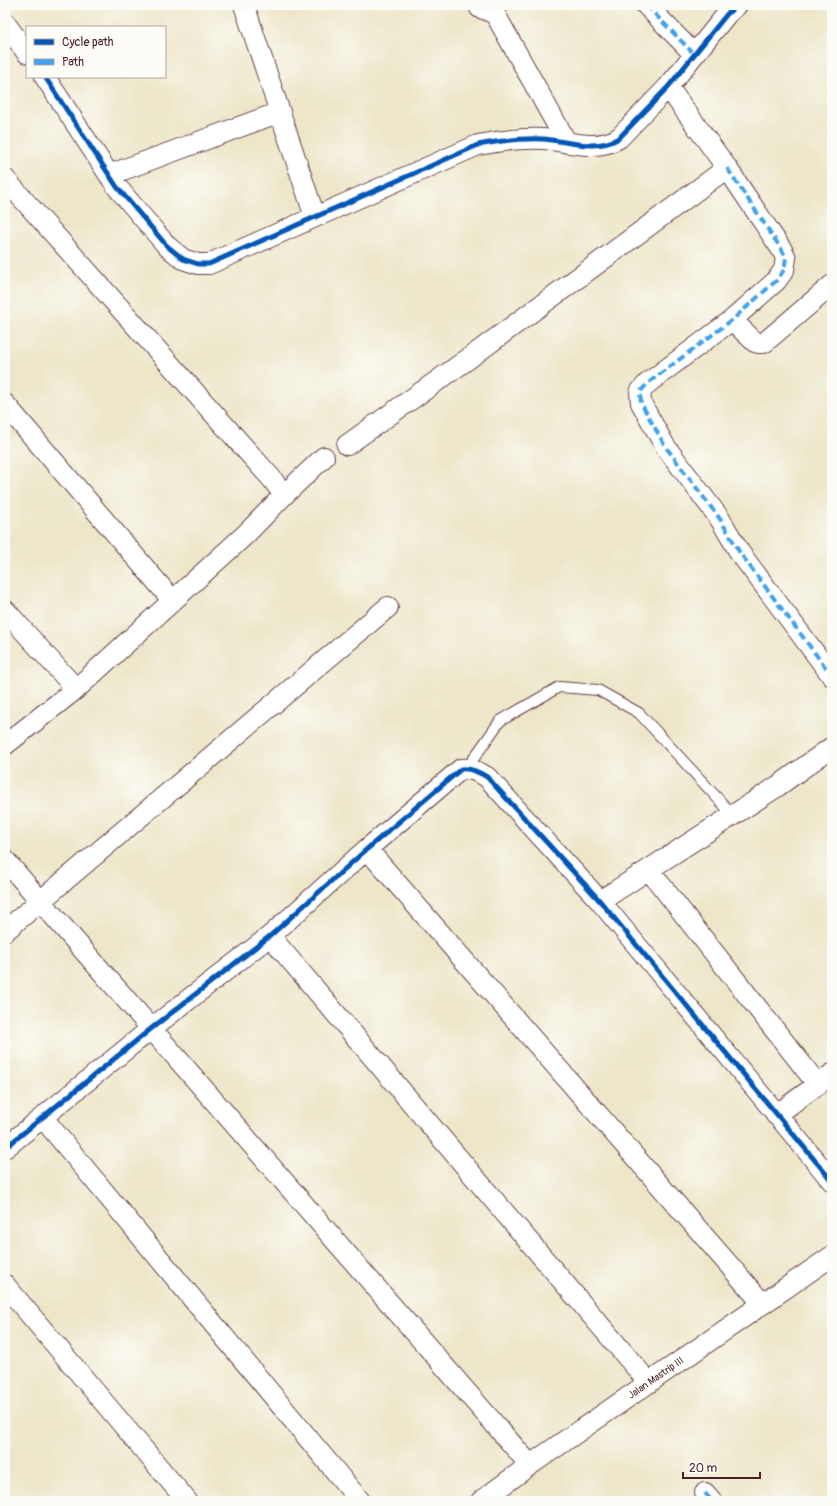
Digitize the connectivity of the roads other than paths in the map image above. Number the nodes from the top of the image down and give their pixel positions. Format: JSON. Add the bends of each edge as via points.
{"nodes":[{"id":1,"x":244,"y":5,"type":"edge"},
{"id":2,"x":646,"y":5,"type":"edge"},
{"id":3,"x":737,"y":5,"type":"edge"},
{"id":4,"x":480,"y":8,"type":"dead end"},
{"id":5,"x":5,"y":23,"type":"edge"},
{"id":6,"x":26,"y":52,"type":"edge"},
{"id":7,"x":694,"y":54,"type":"junction"},
{"id":8,"x":46,"y":78,"type":"edge"},
{"id":9,"x":668,"y":87,"type":"junction"},
{"id":10,"x":280,"y":112,"type":"junction"},
{"id":11,"x":567,"y":143,"type":"junction"},
{"id":12,"x":727,"y":168,"type":"junction"},
{"id":13,"x":109,"y":175,"type":"junction"},
{"id":14,"x":5,"y":179,"type":"edge"},
{"id":15,"x":315,"y":217,"type":"junction"},
{"id":16,"x":832,"y":285,"type":"edge"},
{"id":17,"x":732,"y":320,"type":"junction"},
{"id":18,"x":5,"y":404,"type":"edge"},
{"id":19,"x":347,"y":445,"type":"dead end"},
{"id":20,"x":324,"y":457,"type":"dead end"},
{"id":21,"x":284,"y":495,"type":"junction"},
{"id":22,"x":173,"y":601,"type":"junction"},
{"id":23,"x":388,"y":607,"type":"dead end"},
{"id":24,"x":5,"y":610,"type":"edge"},
{"id":25,"x":832,"y":676,"type":"edge"},
{"id":26,"x":76,"y":689,"type":"junction"},
{"id":27,"x":5,"y":745,"type":"edge"},
{"id":28,"x":832,"y":747,"type":"edge"},
{"id":29,"x":467,"y":768,"type":"junction"},
{"id":30,"x":733,"y":815,"type":"junction"},
{"id":31,"x":367,"y":849,"type":"junction"},
{"id":32,"x":5,"y":860,"type":"edge"},
{"id":33,"x":649,"y":870,"type":"junction"},
{"id":34,"x":40,"y":901,"type":"junction"},
{"id":35,"x":600,"y":901,"type":"junction"},
{"id":36,"x":5,"y":932,"type":"edge"},
{"id":37,"x":270,"y":936,"type":"junction"},
{"id":38,"x":152,"y":1028,"type":"junction"},
{"id":39,"x":825,"y":1079,"type":"edge"},
{"id":40,"x":776,"y":1115,"type":"junction"},
{"id":41,"x":43,"y":1118,"type":"junction"},
{"id":42,"x":5,"y":1148,"type":"edge"},
{"id":43,"x":832,"y":1181,"type":"edge"},
{"id":44,"x":832,"y":1256,"type":"edge"},
{"id":45,"x":5,"y":1285,"type":"edge"},
{"id":46,"x":763,"y":1304,"type":"junction"},
{"id":47,"x":649,"y":1383,"type":"junction"},
{"id":48,"x":530,"y":1465,"type":"junction"},
{"id":49,"x":187,"y":1501,"type":"edge"},
{"id":50,"x":360,"y":1501,"type":"edge"},
{"id":51,"x":481,"y":1501,"type":"edge"}],
"edges":[{"from":1,"to":10,"type":"street"},
{"from":2,"to":7,"type":"street"},
{"from":3,"to":7,"type":"street"},
{"from":4,"to":11,"type":"street","via":[[495,14]]},
{"from":5,"to":6,"type":"street"},
{"from":7,"to":9,"type":"street"},
{"from":8,"to":13,"type":"street"},
{"from":9,"to":11,"type":"street","via":[[619,138],[612,142],[585,145]]},
{"from":9,"to":12,"type":"street"},
{"from":10,"to":13,"type":"street"},
{"from":10,"to":15,"type":"street"},
{"from":11,"to":15,"type":"street","via":[[543,139],[478,145]]},
{"from":12,"to":17,"type":"street","via":[[786,258],[784,270],[776,281]]},
{"from":12,"to":19,"type":"street"},
{"from":13,"to":15,"type":"street","via":[[167,246],[183,259],[198,264],[209,264]]},
{"from":14,"to":21,"type":"street"},
{"from":16,"to":17,"type":"street","via":[[764,343],[755,342]]},
{"from":17,"to":25,"type":"street","via":[[648,383],[640,392],[641,403],[665,446],[720,519],[740,553]]},
{"from":18,"to":22,"type":"street"},
{"from":20,"to":21,"type":"street"},
{"from":21,"to":22,"type":"street"},
{"from":22,"to":26,"type":"street"},
{"from":23,"to":34,"type":"street"},
{"from":24,"to":26,"type":"street"},
{"from":26,"to":27,"type":"street"},
{"from":28,"to":30,"type":"street"},
{"from":29,"to":30,"type":"lane","via":[[500,721],[559,687],[598,690],[639,713]]},
{"from":29,"to":31,"type":"street","via":[[461,769]]},
{"from":29,"to":35,"type":"street","via":[[487,777]]},
{"from":30,"to":33,"type":"street"},
{"from":31,"to":37,"type":"street"},
{"from":31,"to":46,"type":"street"},
{"from":32,"to":34,"type":"street"},
{"from":33,"to":35,"type":"street"},
{"from":33,"to":39,"type":"street"},
{"from":34,"to":36,"type":"street"},
{"from":34,"to":38,"type":"street"},
{"from":35,"to":40,"type":"street"},
{"from":37,"to":38,"type":"street"},
{"from":37,"to":47,"type":"street"},
{"from":38,"to":41,"type":"street"},
{"from":38,"to":48,"type":"street"},
{"from":39,"to":40,"type":"street"},
{"from":40,"to":43,"type":"street"},
{"from":41,"to":42,"type":"street"},
{"from":41,"to":50,"type":"street"},
{"from":44,"to":46,"type":"street","name":"Jalan Mastrip III"},
{"from":45,"to":49,"type":"street"},
{"from":46,"to":47,"type":"street","name":"Jalan Mastrip III"},
{"from":47,"to":48,"type":"street","name":"Jalan Mastrip III"},
{"from":48,"to":51,"type":"street","name":"Jalan Mastrip III"}]}
